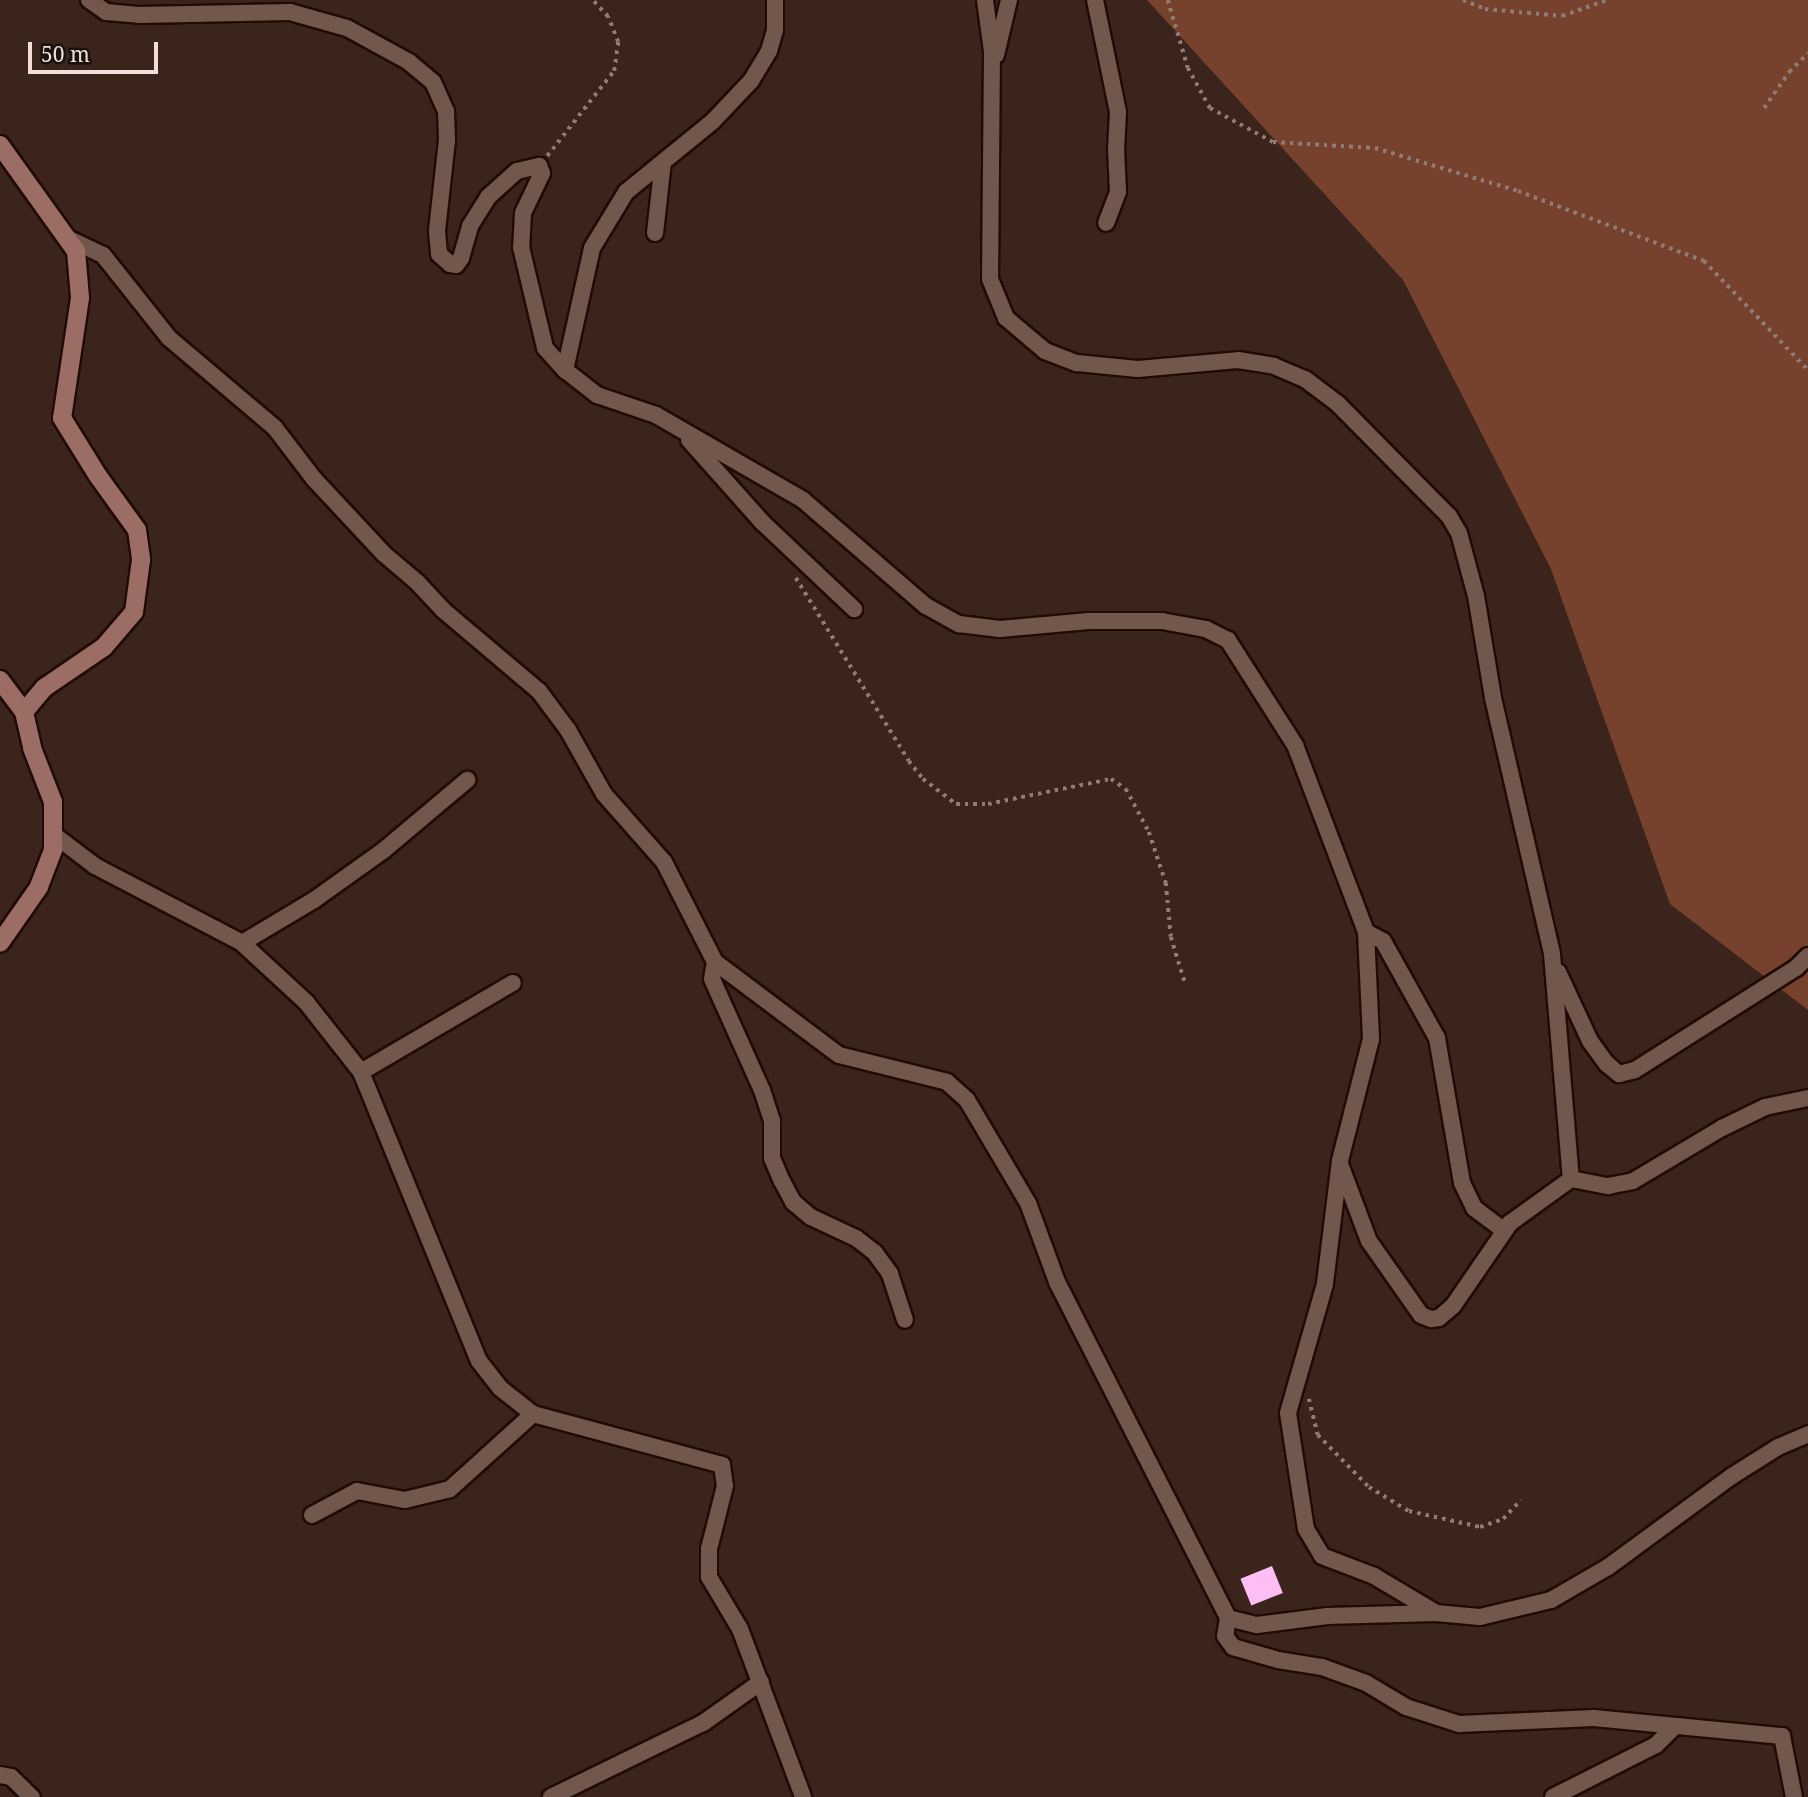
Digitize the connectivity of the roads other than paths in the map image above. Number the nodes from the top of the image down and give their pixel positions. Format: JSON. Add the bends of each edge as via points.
{"nodes":[{"id":1,"x":89,"y":0,"type":"edge"},
{"id":2,"x":775,"y":0,"type":"edge"},
{"id":3,"x":985,"y":0,"type":"edge"},
{"id":4,"x":1009,"y":0,"type":"edge"},
{"id":5,"x":1095,"y":0,"type":"edge"},
{"id":6,"x":992,"y":71,"type":"junction"},
{"id":7,"x":0,"y":145,"type":"edge"},
{"id":8,"x":663,"y":162,"type":"junction"},
{"id":9,"x":1106,"y":223,"type":"dead end"},
{"id":10,"x":655,"y":233,"type":"dead end"},
{"id":11,"x":65,"y":237,"type":"junction"},
{"id":12,"x":565,"y":370,"type":"junction"},
{"id":13,"x":678,"y":428,"type":"junction"},
{"id":14,"x":854,"y":609,"type":"dead end"},
{"id":15,"x":0,"y":680,"type":"edge"},
{"id":16,"x":24,"y":712,"type":"junction"},
{"id":17,"x":467,"y":780,"type":"dead end"},
{"id":18,"x":53,"y":834,"type":"junction"},
{"id":19,"x":1366,"y":932,"type":"junction"},
{"id":20,"x":0,"y":943,"type":"edge"},
{"id":21,"x":242,"y":943,"type":"junction"},
{"id":22,"x":1808,"y":956,"type":"edge"},
{"id":23,"x":1553,"y":960,"type":"junction"},
{"id":24,"x":715,"y":962,"type":"junction"},
{"id":25,"x":513,"y":983,"type":"dead end"},
{"id":26,"x":360,"y":1072,"type":"junction"},
{"id":27,"x":1808,"y":1098,"type":"edge"},
{"id":28,"x":1340,"y":1161,"type":"junction"},
{"id":29,"x":1571,"y":1179,"type":"junction"},
{"id":30,"x":1510,"y":1223,"type":"junction"},
{"id":31,"x":905,"y":1320,"type":"dead end"},
{"id":32,"x":533,"y":1414,"type":"junction"},
{"id":33,"x":1808,"y":1434,"type":"edge"},
{"id":34,"x":312,"y":1515,"type":"dead end"},
{"id":35,"x":1436,"y":1614,"type":"junction"},
{"id":36,"x":1228,"y":1618,"type":"junction"},
{"id":37,"x":761,"y":1682,"type":"junction"},
{"id":38,"x":1673,"y":1728,"type":"junction"},
{"id":39,"x":0,"y":1775,"type":"edge"},
{"id":40,"x":32,"y":1797,"type":"edge"},
{"id":41,"x":551,"y":1797,"type":"edge"},
{"id":42,"x":803,"y":1797,"type":"edge"},
{"id":43,"x":1553,"y":1797,"type":"edge"},
{"id":44,"x":1794,"y":1797,"type":"edge"}],
"edges":[{"from":1,"to":12,"type":"street","via":[[106,12],[139,15],[289,12],[347,28],[409,62],[433,82],[446,111],[437,231],[439,254],[450,264],[456,265],[461,258],[470,226],[488,197],[517,171],[539,166],[542,173],[523,213],[521,247],[545,348]]},
{"from":2,"to":8,"type":"street","via":[[775,30],[769,51],[751,81],[713,121]]},
{"from":3,"to":6,"type":"street"},
{"from":4,"to":6,"type":"street"},
{"from":5,"to":9,"type":"street","via":[[1118,112],[1118,192]]},
{"from":6,"to":23,"type":"street","via":[[990,279],[1006,318],[1045,351],[1077,363],[1138,369],[1238,360],[1274,366],[1305,379],[1338,404],[1450,516],[1476,596],[1493,698]]},
{"from":7,"to":11,"type":"street"},
{"from":8,"to":10,"type":"street"},
{"from":8,"to":12,"type":"street","via":[[626,192],[592,248]]},
{"from":11,"to":16,"type":"street","via":[[76,251],[80,298],[62,418],[138,530],[141,561],[134,612],[104,647],[44,688]]},
{"from":11,"to":24,"type":"street","via":[[103,255],[169,338],[275,428],[314,479],[384,554],[539,691],[568,730],[604,794],[664,862]]},
{"from":12,"to":13,"type":"street","via":[[597,395],[656,415]]},
{"from":13,"to":14,"type":"street","via":[[762,522]]},
{"from":13,"to":19,"type":"street","via":[[803,500],[926,606],[959,624],[1000,629],[1089,621],[1162,621],[1206,629],[1228,640],[1295,745]]},
{"from":15,"to":16,"type":"street"},
{"from":16,"to":18,"type":"street","via":[[53,802]]},
{"from":17,"to":21,"type":"street","via":[[384,850]]},
{"from":18,"to":20,"type":"street","via":[[53,850],[38,887]]},
{"from":18,"to":21,"type":"street","via":[[95,866]]},
{"from":19,"to":28,"type":"street","via":[[1371,1039]]},
{"from":19,"to":30,"type":"street","via":[[1383,941],[1437,1038],[1462,1183],[1474,1208],[1503,1230]]},
{"from":21,"to":26,"type":"street","via":[[306,1002]]},
{"from":22,"to":23,"type":"street","via":[[1635,1070],[1619,1074],[1590,1041]]},
{"from":23,"to":29,"type":"street"},
{"from":24,"to":31,"type":"street","via":[[712,979],[765,1100],[772,1121],[772,1158],[793,1202],[875,1253],[890,1274]]},
{"from":24,"to":36,"type":"street","via":[[839,1055],[947,1083],[967,1100],[1028,1203],[1057,1282]]},
{"from":25,"to":26,"type":"street"},
{"from":26,"to":32,"type":"street","via":[[479,1361],[499,1388]]},
{"from":27,"to":29,"type":"street","via":[[1765,1107],[1633,1181],[1608,1186]]},
{"from":28,"to":30,"type":"street","via":[[1369,1241],[1425,1318],[1439,1318],[1453,1306]]},
{"from":28,"to":35,"type":"street","via":[[1325,1284],[1288,1413],[1306,1529],[1322,1556],[1374,1576]]},
{"from":29,"to":30,"type":"street"},
{"from":32,"to":34,"type":"street","via":[[450,1489],[405,1500],[358,1491]]},
{"from":32,"to":37,"type":"street","via":[[722,1465],[725,1486],[709,1549],[709,1577],[740,1629]]},
{"from":33,"to":35,"type":"street","via":[[1732,1476],[1608,1567],[1551,1600],[1480,1617]]},
{"from":35,"to":36,"type":"street","via":[[1327,1616],[1257,1625]]},
{"from":36,"to":38,"type":"street","via":[[1225,1636],[1233,1647],[1322,1667],[1366,1683],[1406,1707],[1459,1724],[1594,1718]]},
{"from":37,"to":41,"type":"street","via":[[703,1723]]},
{"from":37,"to":42,"type":"street"},
{"from":38,"to":43,"type":"street","via":[[1656,1745]]},
{"from":38,"to":44,"type":"street","via":[[1782,1736]]},
{"from":39,"to":40,"type":"street","via":[[11,1777]]}]}
